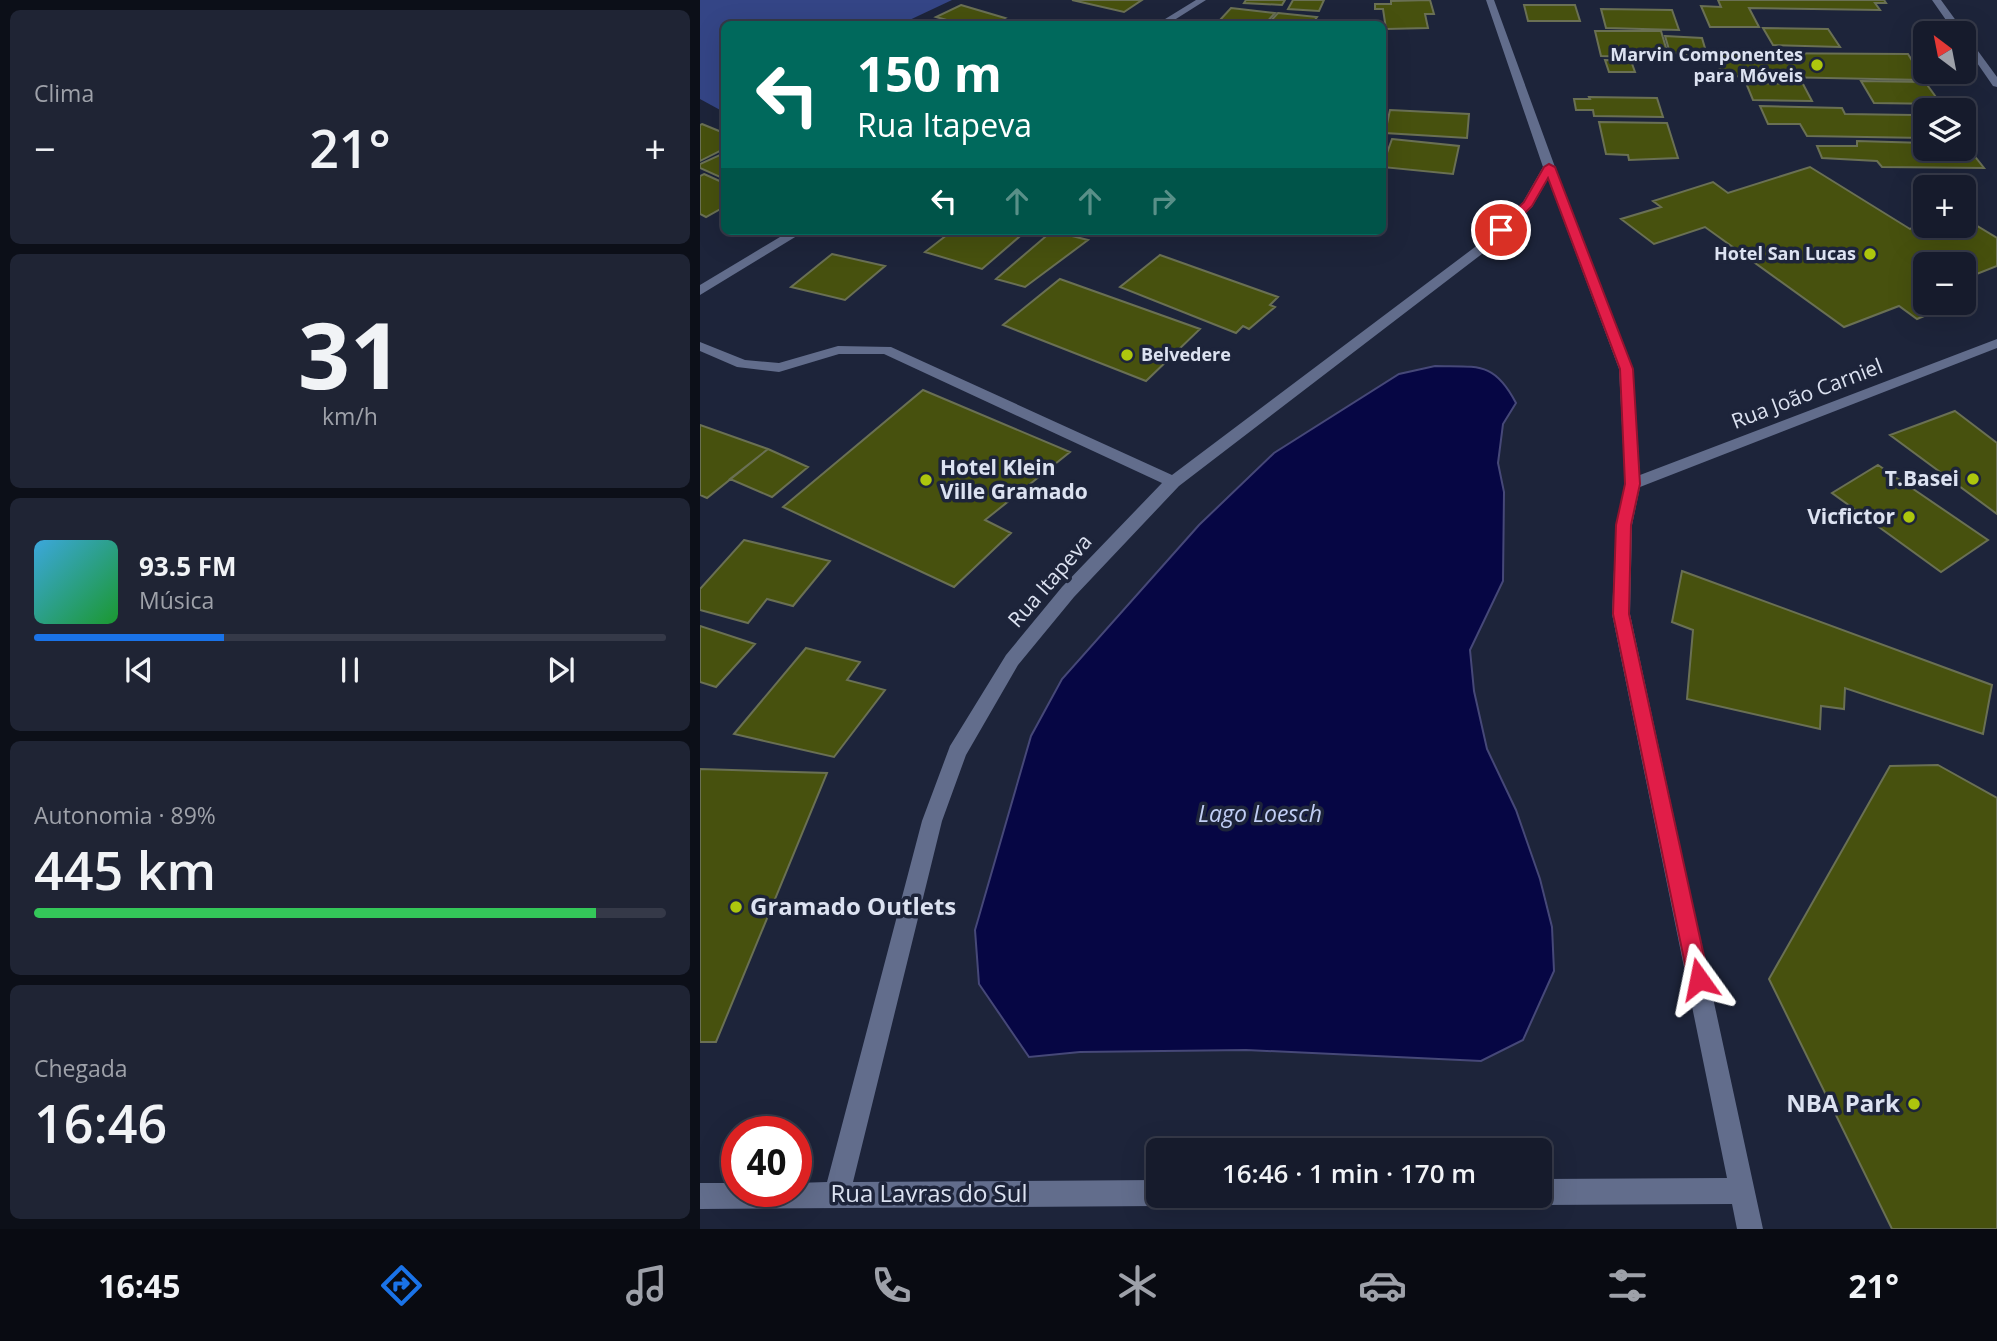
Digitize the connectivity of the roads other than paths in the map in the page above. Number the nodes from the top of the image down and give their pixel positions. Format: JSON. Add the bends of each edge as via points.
{"nodes":[{"id":1,"x":1202,"y":0,"type":"edge"},
{"id":2,"x":1490,"y":0,"type":"edge"},
{"id":3,"x":1936,"y":0,"type":"edge"},
{"id":4,"x":1167,"y":21,"type":"edge"},
{"id":5,"x":1951,"y":21,"type":"edge"},
{"id":6,"x":1976,"y":55,"type":"edge"},
{"id":7,"x":1997,"y":84,"type":"edge"},
{"id":8,"x":1549,"y":167,"type":"junction"},
{"id":9,"x":792,"y":235,"type":"edge"},
{"id":10,"x":700,"y":291,"type":"edge"},
{"id":11,"x":1997,"y":344,"type":"edge"},
{"id":12,"x":701,"y":346,"type":"edge"},
{"id":13,"x":1173,"y":482,"type":"junction"},
{"id":14,"x":1633,"y":484,"type":"junction"},
{"id":15,"x":1744,"y":1191,"type":"junction"},
{"id":16,"x":1552,"y":1192,"type":"edge"},
{"id":17,"x":1146,"y":1193,"type":"edge"},
{"id":18,"x":837,"y":1194,"type":"junction"},
{"id":19,"x":700,"y":1196,"type":"edge"},
{"id":20,"x":1750,"y":1229,"type":"edge"}],
"edges":[{"from":1,"to":4,"type":"street"},
{"from":2,"to":8,"type":"street"},
{"from":3,"to":5,"type":"street"},
{"from":6,"to":7,"type":"street"},
{"from":8,"to":13,"type":"street","name":"Rua Itapeva","via":[[1528,204],[1487,244]]},
{"from":8,"to":14,"type":"street","via":[[1626,369]]},
{"from":9,"to":10,"type":"street"},
{"from":11,"to":14,"type":"street","name":"Rua João Carniel"},
{"from":12,"to":13,"type":"street","via":[[742,364],[779,368],[838,350],[886,350]]},
{"from":13,"to":18,"type":"street","name":"Rua Itapeva","via":[[1068,592],[1012,660],[957,752],[932,821]]},
{"from":14,"to":15,"type":"street","via":[[1624,525],[1621,614]]},
{"from":15,"to":16,"type":"street"},
{"from":15,"to":20,"type":"street"},
{"from":17,"to":18,"type":"street","name":"Rua Lavras do Sul"},
{"from":18,"to":19,"type":"street","name":"Rua Lavras do Sul"}]}
